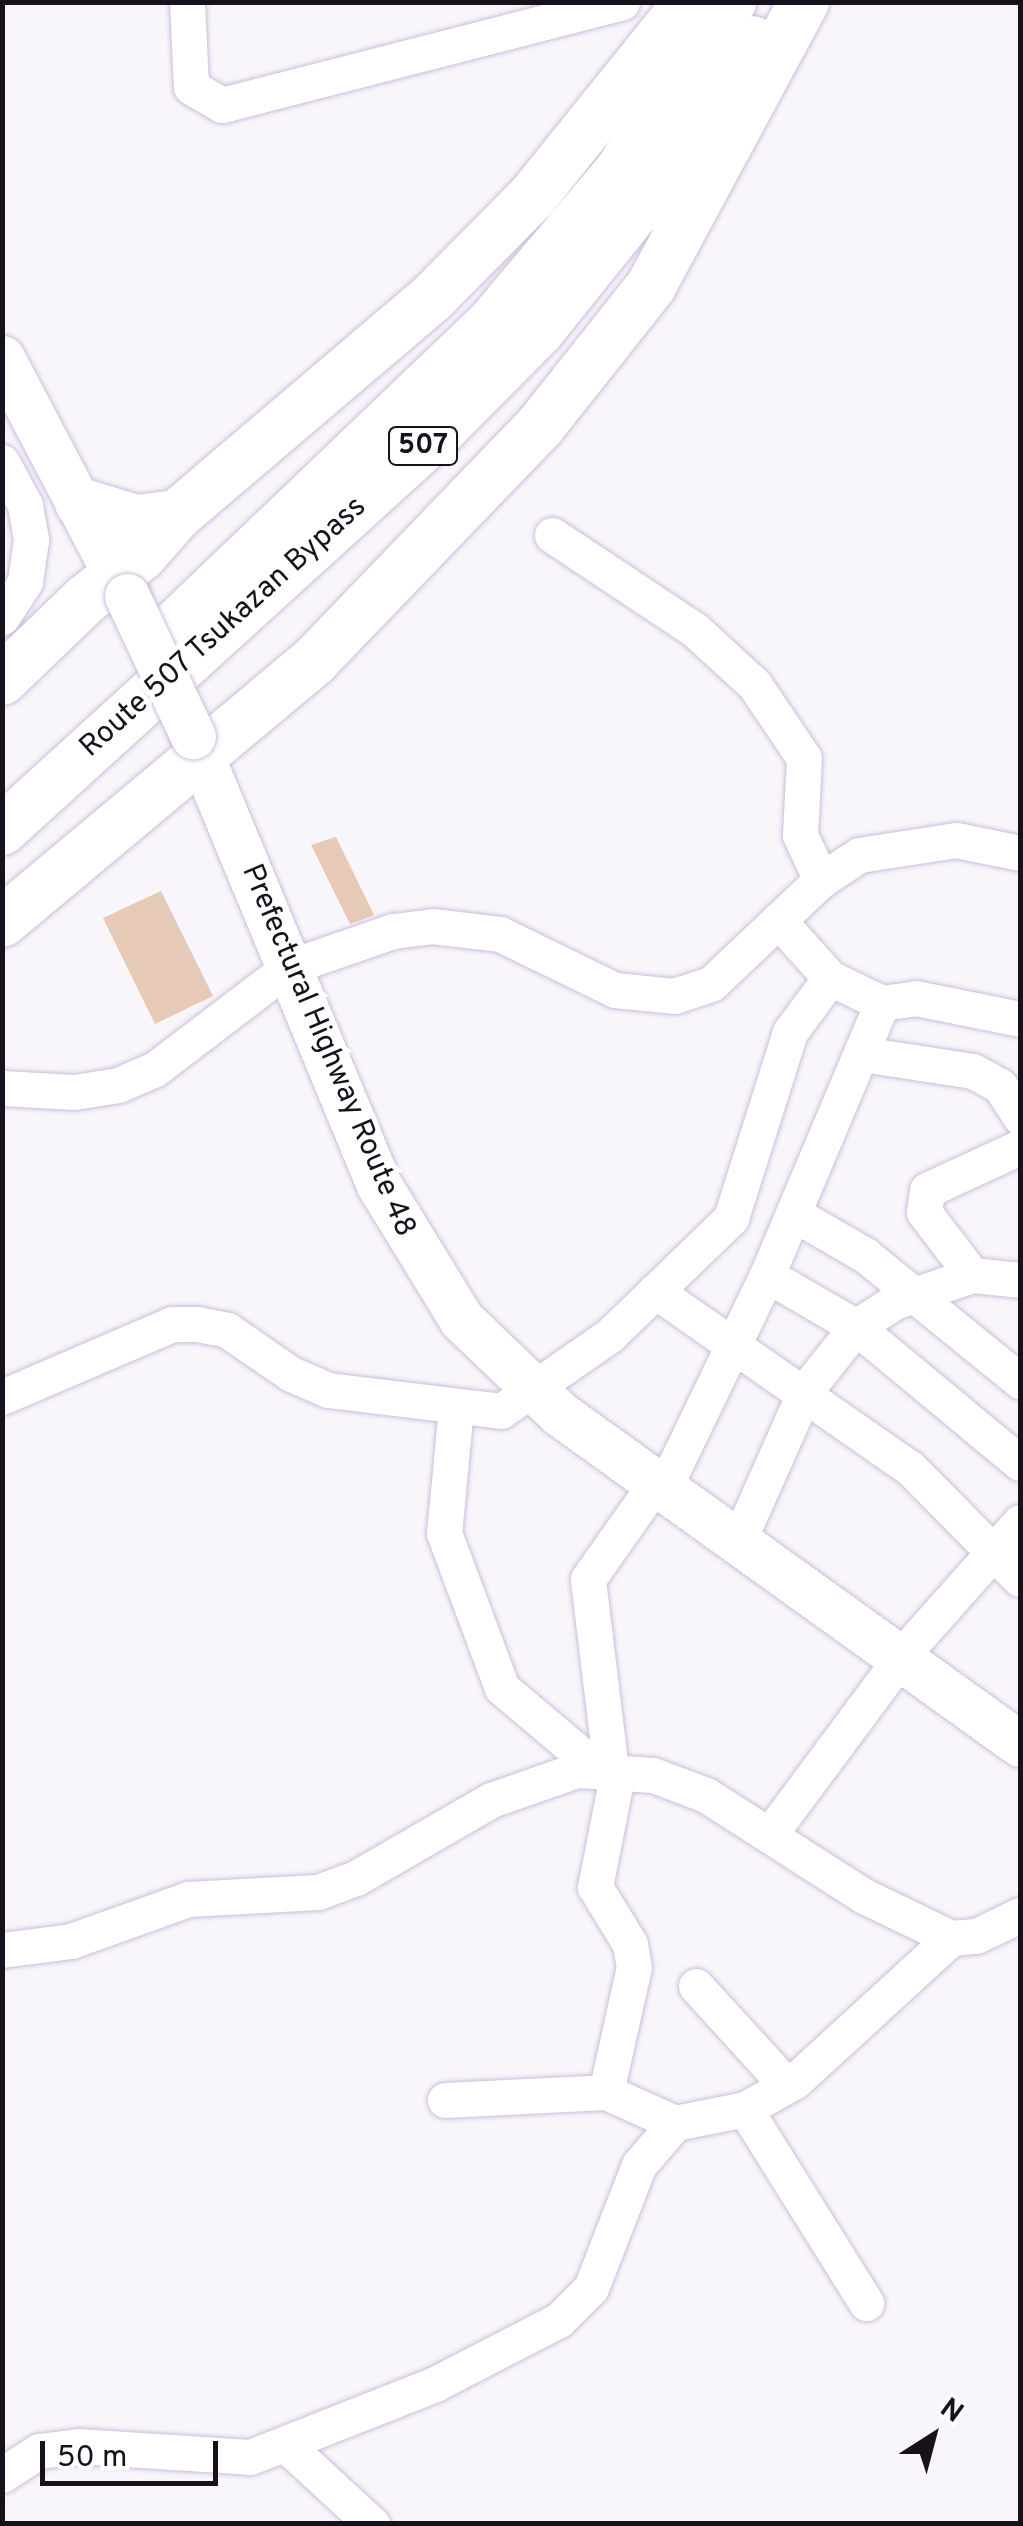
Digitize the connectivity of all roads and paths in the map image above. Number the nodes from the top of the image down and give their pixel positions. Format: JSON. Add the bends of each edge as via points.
{"nodes":[{"id":1,"x":188,"y":2,"type":"edge"},
{"id":2,"x":622,"y":2,"type":"edge"},
{"id":3,"x":689,"y":2,"type":"edge"},
{"id":4,"x":732,"y":2,"type":"edge"},
{"id":5,"x":776,"y":2,"type":"edge"},
{"id":6,"x":804,"y":2,"type":"edge"},
{"id":7,"x":2,"y":358,"type":"edge"},
{"id":8,"x":41,"y":426,"type":"junction"},
{"id":9,"x":2,"y":451,"type":"edge"},
{"id":10,"x":2,"y":462,"type":"edge"},
{"id":11,"x":80,"y":503,"type":"junction"},
{"id":12,"x":176,"y":515,"type":"junction"},
{"id":13,"x":552,"y":535,"type":"dead end"},
{"id":14,"x":121,"y":586,"type":"junction"},
{"id":15,"x":2,"y":616,"type":"edge"},
{"id":16,"x":2,"y":680,"type":"edge"},
{"id":17,"x":198,"y":747,"type":"junction"},
{"id":18,"x":2,"y":786,"type":"edge"},
{"id":19,"x":2,"y":830,"type":"edge"},
{"id":20,"x":1020,"y":853,"type":"edge"},
{"id":21,"x":821,"y":880,"type":"junction"},
{"id":22,"x":778,"y":920,"type":"junction"},
{"id":23,"x":2,"y":922,"type":"edge"},
{"id":24,"x":289,"y":967,"type":"junction"},
{"id":25,"x":830,"y":978,"type":"junction"},
{"id":26,"x":882,"y":1002,"type":"junction"},
{"id":27,"x":1020,"y":1018,"type":"edge"},
{"id":28,"x":862,"y":1054,"type":"junction"},
{"id":29,"x":2,"y":1088,"type":"edge"},
{"id":30,"x":1020,"y":1117,"type":"edge"},
{"id":31,"x":1020,"y":1147,"type":"edge"},
{"id":32,"x":794,"y":1214,"type":"junction"},
{"id":33,"x":767,"y":1275,"type":"junction"},
{"id":34,"x":1002,"y":1283,"type":"edge"},
{"id":35,"x":655,"y":1292,"type":"junction"},
{"id":36,"x":918,"y":1294,"type":"junction"},
{"id":37,"x":856,"y":1327,"type":"junction"},
{"id":38,"x":734,"y":1344,"type":"junction"},
{"id":39,"x":1020,"y":1382,"type":"edge"},
{"id":40,"x":532,"y":1391,"type":"junction"},
{"id":41,"x":804,"y":1392,"type":"junction"},
{"id":42,"x":2,"y":1396,"type":"edge"},
{"id":43,"x":456,"y":1407,"type":"junction"},
{"id":44,"x":1020,"y":1463,"type":"edge"},
{"id":45,"x":659,"y":1487,"type":"junction"},
{"id":46,"x":1020,"y":1522,"type":"edge"},
{"id":47,"x":737,"y":1544,"type":"junction"},
{"id":48,"x":991,"y":1552,"type":"junction"},
{"id":49,"x":1020,"y":1578,"type":"edge"},
{"id":50,"x":899,"y":1660,"type":"junction"},
{"id":51,"x":1020,"y":1744,"type":"edge"},
{"id":52,"x":609,"y":1770,"type":"junction"},
{"id":53,"x":770,"y":1834,"type":"junction"},
{"id":54,"x":1020,"y":1915,"type":"edge"},
{"id":55,"x":951,"y":1938,"type":"junction"},
{"id":56,"x":2,"y":1950,"type":"edge"},
{"id":57,"x":696,"y":1986,"type":"dead end"},
{"id":58,"x":786,"y":2085,"type":"junction"},
{"id":59,"x":606,"y":2092,"type":"junction"},
{"id":60,"x":445,"y":2100,"type":"dead end"},
{"id":61,"x":745,"y":2109,"type":"junction"},
{"id":62,"x":675,"y":2122,"type":"junction"},
{"id":63,"x":866,"y":2303,"type":"dead end"},
{"id":64,"x":286,"y":2444,"type":"junction"},
{"id":65,"x":2,"y":2475,"type":"edge"},
{"id":66,"x":372,"y":2524,"type":"edge"}],
"edges":[{"from":1,"to":2,"type":"street","via":[[191,86],[222,104]]},
{"from":3,"to":12,"type":"highway","via":[[533,196],[433,297]]},
{"from":4,"to":18,"type":"highway","name":"Route 507 Tsukazan Bypass","number":"507","via":[[619,172],[490,326]]},
{"from":5,"to":19,"type":"highway","name":"Route 507 Tsukazan Bypass","number":"507","via":[[657,184],[539,331],[437,434]]},
{"from":6,"to":17,"type":"highway","via":[[695,211],[651,286],[598,356],[541,425],[316,660]]},
{"from":7,"to":8,"type":"main road","name":"Prefectural Highway Route 48"},
{"from":8,"to":9,"type":"street"},
{"from":8,"to":11,"type":"main road","name":"Prefectural Highway Route 48"},
{"from":10,"to":15,"type":"street","via":[[24,505],[32,540],[24,582]]},
{"from":11,"to":12,"type":"highway","via":[[136,520]]},
{"from":11,"to":14,"type":"main road","name":"Prefectural Highway Route 48"},
{"from":12,"to":14,"type":"highway"},
{"from":13,"to":21,"type":"street","via":[[695,630],[754,684],[804,758],[800,836]]},
{"from":14,"to":16,"type":"highway"},
{"from":14,"to":17,"type":"main road","name":"Prefectural Highway Route 48","bridge":true},
{"from":17,"to":23,"type":"highway"},
{"from":17,"to":24,"type":"main road","name":"Prefectural Highway Route 48"},
{"from":20,"to":21,"type":"street","via":[[956,840],[910,843],[860,855]]},
{"from":21,"to":22,"type":"street"},
{"from":22,"to":24,"type":"street","via":[[710,984],[674,996],[615,990],[532,946],[466,928],[392,931]]},
{"from":22,"to":25,"type":"street"},
{"from":24,"to":29,"type":"street","via":[[155,1069],[74,1092]]},
{"from":24,"to":40,"type":"main road","name":"Prefectural Highway Route 48","via":[[379,1185],[414,1251],[461,1319]]},
{"from":25,"to":26,"type":"street"},
{"from":25,"to":35,"type":"street","via":[[790,1032],[731,1218]]},
{"from":26,"to":27,"type":"street","via":[[916,998]]},
{"from":26,"to":28,"type":"street"},
{"from":28,"to":30,"type":"street","via":[[973,1072],[1000,1086]]},
{"from":28,"to":32,"type":"street"},
{"from":31,"to":34,"type":"street","via":[[927,1190],[924,1212]]},
{"from":32,"to":33,"type":"street"},
{"from":32,"to":36,"type":"street"},
{"from":33,"to":37,"type":"street"},
{"from":33,"to":38,"type":"street"},
{"from":34,"to":36,"type":"street"},
{"from":35,"to":38,"type":"street"},
{"from":35,"to":40,"type":"street","via":[[609,1336]]},
{"from":36,"to":37,"type":"street"},
{"from":36,"to":39,"type":"street"},
{"from":37,"to":41,"type":"street"},
{"from":37,"to":44,"type":"street"},
{"from":38,"to":41,"type":"street"},
{"from":38,"to":45,"type":"street"},
{"from":40,"to":43,"type":"street","via":[[502,1411]]},
{"from":40,"to":45,"type":"main road","name":"Prefectural Highway Route 48"},
{"from":41,"to":47,"type":"street"},
{"from":41,"to":48,"type":"street","via":[[910,1468]]},
{"from":42,"to":43,"type":"street","via":[[172,1324],[197,1324],[227,1330],[291,1374],[328,1390]]},
{"from":43,"to":52,"type":"street","via":[[444,1533],[502,1688]]},
{"from":45,"to":47,"type":"main road","name":"Prefectural Highway Route 48"},
{"from":45,"to":52,"type":"street","via":[[588,1578]]},
{"from":46,"to":48,"type":"street"},
{"from":47,"to":50,"type":"main road","name":"Prefectural Highway Route 48"},
{"from":48,"to":49,"type":"street"},
{"from":48,"to":50,"type":"street"},
{"from":50,"to":51,"type":"main road","name":"Prefectural Highway Route 48"},
{"from":50,"to":53,"type":"street"},
{"from":52,"to":53,"type":"street","via":[[653,1775],[706,1794]]},
{"from":52,"to":56,"type":"street","via":[[576,1770],[491,1800],[356,1878],[318,1892],[188,1899],[71,1941]]},
{"from":52,"to":59,"type":"street","via":[[595,1888],[630,1944],[634,1967]]},
{"from":53,"to":55,"type":"street","via":[[864,1896]]},
{"from":54,"to":55,"type":"street","via":[[976,1936]]},
{"from":55,"to":58,"type":"street"},
{"from":57,"to":58,"type":"street"},
{"from":58,"to":61,"type":"street"},
{"from":59,"to":60,"type":"street"},
{"from":59,"to":62,"type":"street"},
{"from":61,"to":62,"type":"street"},
{"from":61,"to":63,"type":"street"},
{"from":62,"to":64,"type":"street","via":[[639,2165],[591,2288],[559,2320],[434,2384]]},
{"from":64,"to":65,"type":"street","via":[[250,2457],[77,2446],[39,2451]]},
{"from":64,"to":66,"type":"street"}]}
